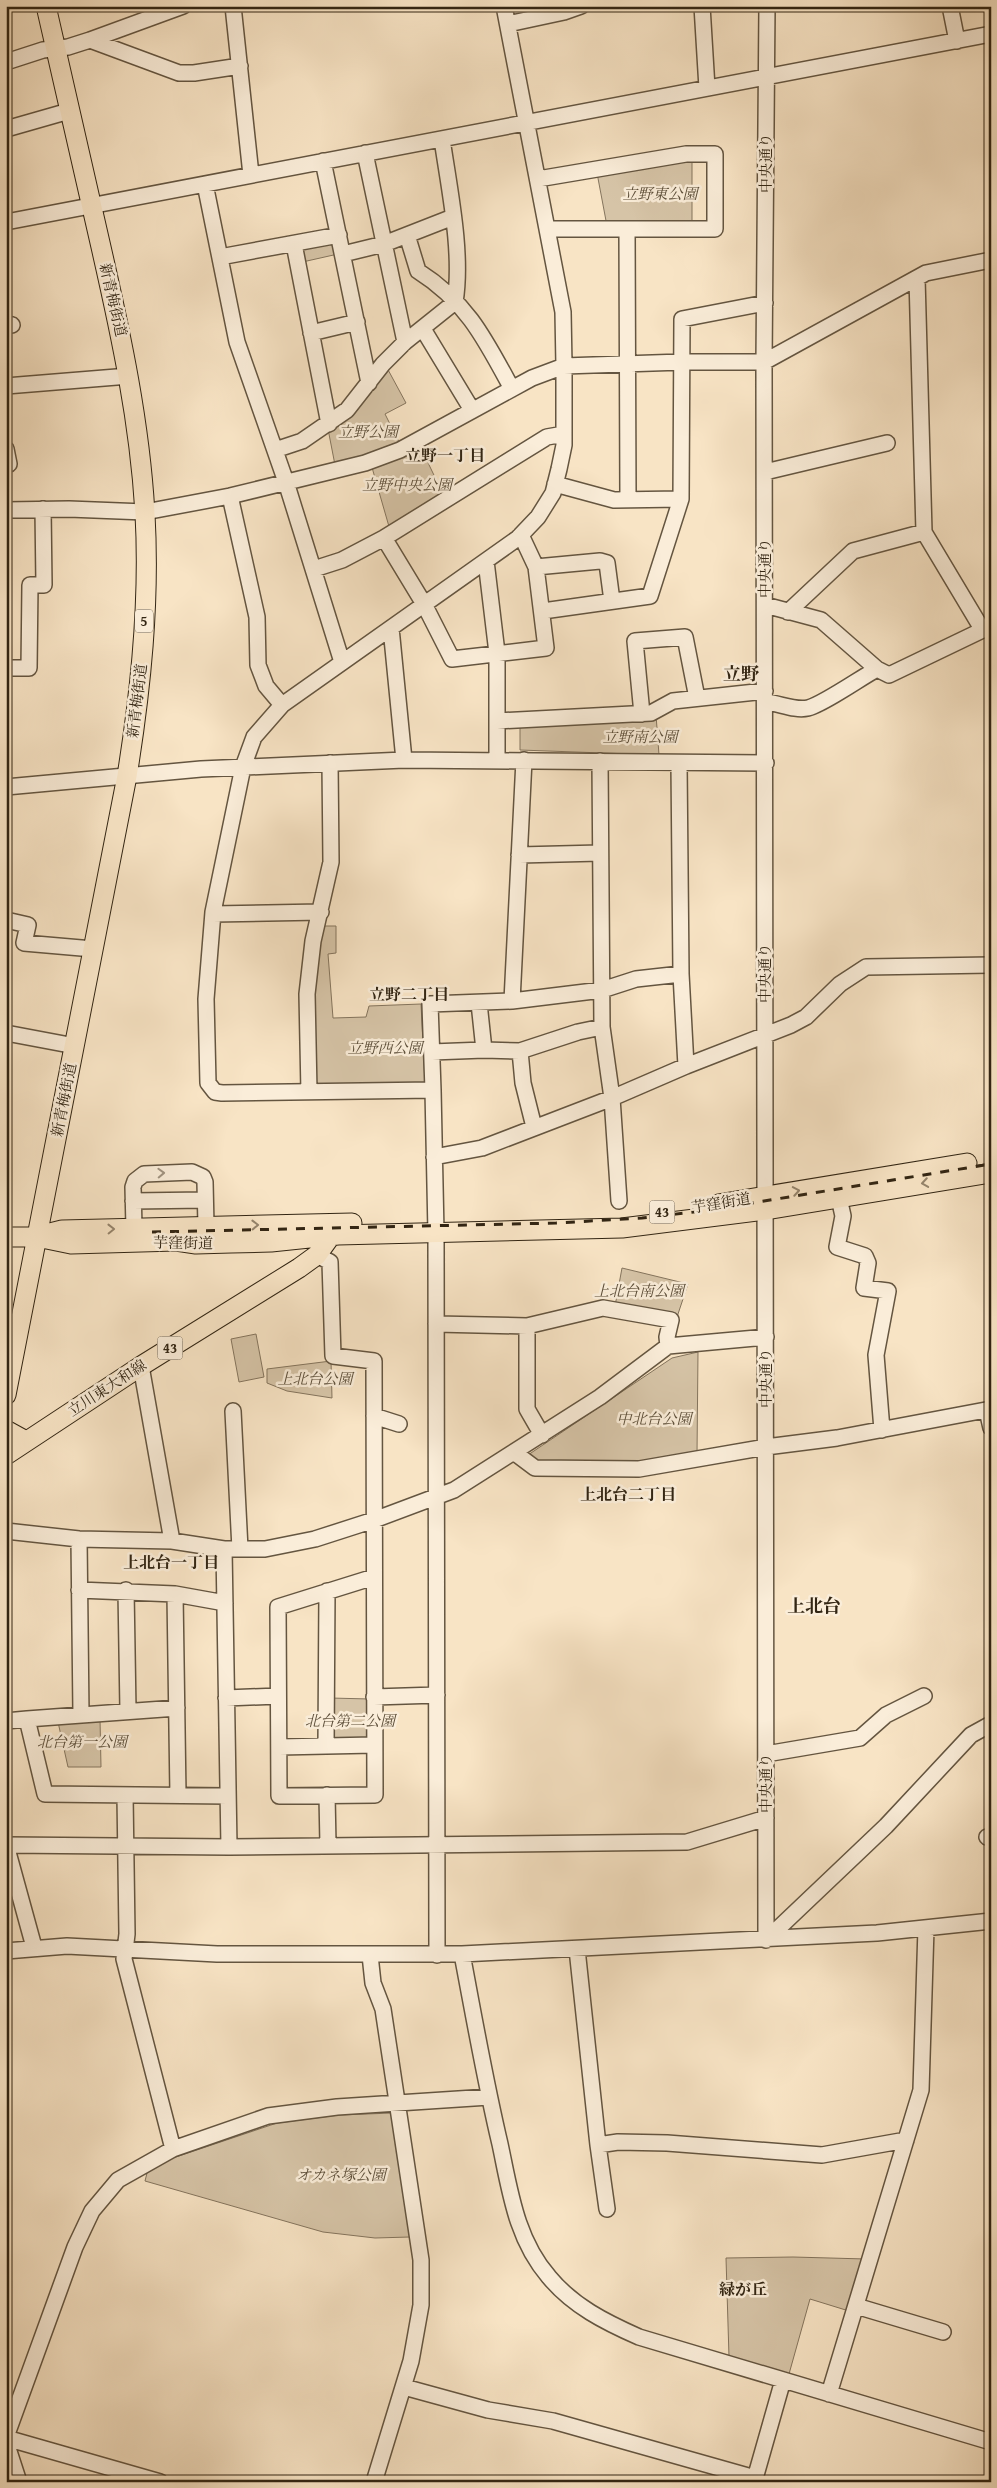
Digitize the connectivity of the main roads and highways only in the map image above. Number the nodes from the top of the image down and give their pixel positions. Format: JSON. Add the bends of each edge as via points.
{"nodes":[{"id":1,"x":46,"y":6,"type":"edge"},
{"id":2,"x":991,"y":1160,"type":"edge"},
{"id":3,"x":991,"y":1173,"type":"edge"},
{"id":4,"x":766,"y":1203,"type":"junction"},
{"id":5,"x":330,"y":1230,"type":"junction"},
{"id":6,"x":6,"y":1237,"type":"edge"},
{"id":7,"x":37,"y":1237,"type":"junction"},
{"id":8,"x":11,"y":1349,"type":"edge"},
{"id":9,"x":6,"y":1395,"type":"edge"},
{"id":10,"x":6,"y":1430,"type":"edge"},
{"id":11,"x":26,"y":1441,"type":"junction"},
{"id":12,"x":6,"y":1455,"type":"edge"}],
"edges":[{"from":1,"to":7,"type":"main road","name":"新青梅街道","number":"5","via":[[129,376],[145,512],[143,649],[137,717]]},
{"from":4,"to":2,"type":"main road","name":"芋窪街道","number":"43","one_way":true},
{"from":3,"to":4,"type":"main road","name":"芋窪街道","number":"43","one_way":true,"via":[[839,1198]]},
{"from":4,"to":5,"type":"main road","name":"芋窪街道","number":"43","via":[[620,1217],[436,1228]]},
{"from":7,"to":5,"type":"main road","name":"芋窪街道","number":"43","one_way":true,"via":[[62,1230],[206,1226]]},
{"from":5,"to":7,"type":"main road","name":"芋窪街道","number":"43","via":[[263,1243],[71,1244]]},
{"from":5,"to":11,"type":"main road","name":"立川東大和線","number":"43","via":[[317,1254]]},
{"from":6,"to":7,"type":"main road","name":"芋窪街道","number":"43"},
{"from":7,"to":8,"type":"main road","name":"新青梅街道","number":"5"},
{"from":8,"to":9,"type":"main road","name":"新青梅街道","number":"5"},
{"from":10,"to":11,"type":"main road"},
{"from":11,"to":12,"type":"main road","name":"立川東大和線","number":"43"}]}
